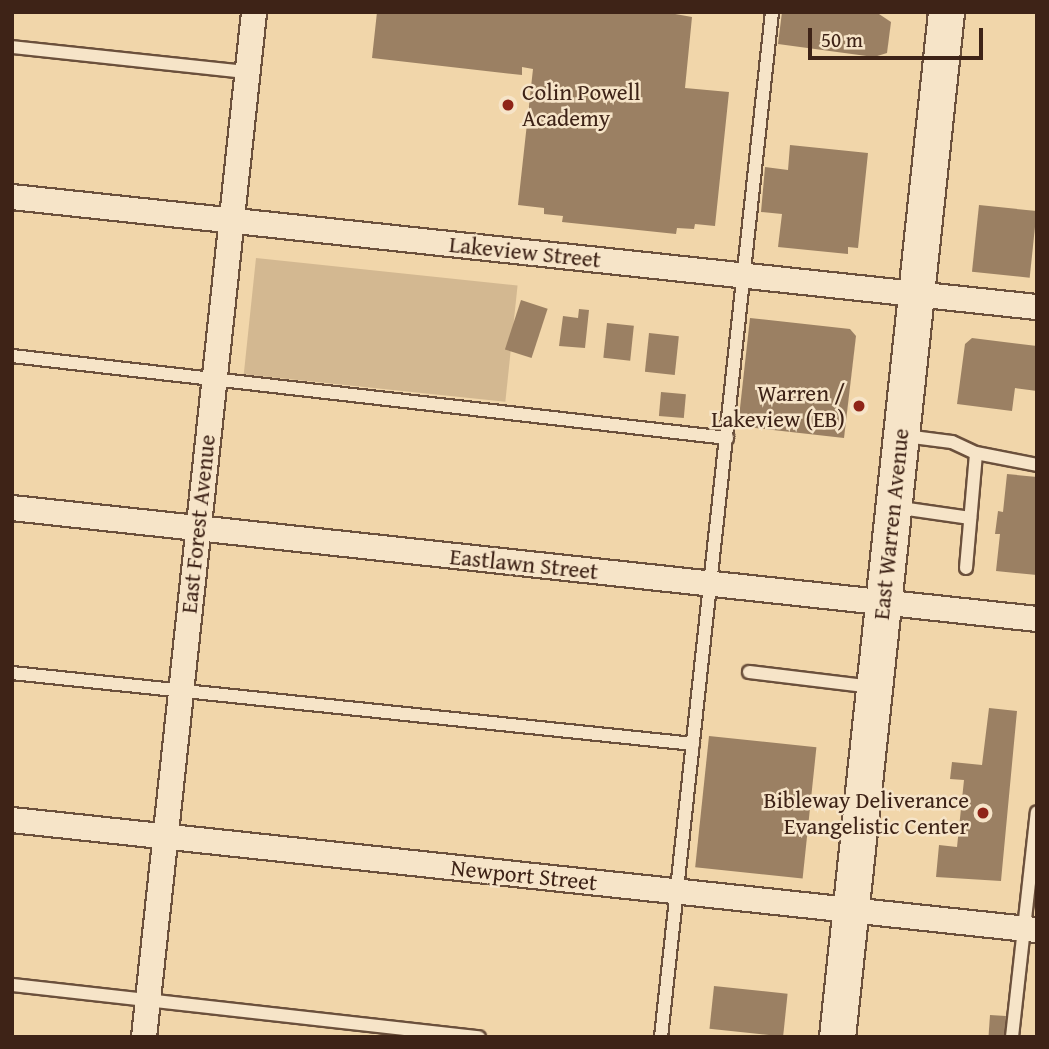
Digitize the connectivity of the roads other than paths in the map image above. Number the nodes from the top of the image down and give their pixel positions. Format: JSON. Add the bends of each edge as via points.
{"nodes":[{"id":1,"x":254,"y":12,"type":"edge"},
{"id":2,"x":772,"y":12,"type":"edge"},
{"id":3,"x":946,"y":12,"type":"edge"},
{"id":4,"x":12,"y":47,"type":"edge"},
{"id":5,"x":247,"y":72,"type":"junction"},
{"id":6,"x":12,"y":197,"type":"edge"},
{"id":7,"x":231,"y":221,"type":"junction"},
{"id":8,"x":744,"y":275,"type":"junction"},
{"id":9,"x":915,"y":294,"type":"junction"},
{"id":10,"x":1037,"y":307,"type":"edge"},
{"id":11,"x":12,"y":356,"type":"edge"},
{"id":12,"x":214,"y":377,"type":"junction"},
{"id":13,"x":900,"y":436,"type":"junction"},
{"id":14,"x":727,"y":438,"type":"junction"},
{"id":15,"x":976,"y":453,"type":"junction"},
{"id":16,"x":1037,"y":465,"type":"edge"},
{"id":17,"x":893,"y":506,"type":"junction"},
{"id":18,"x":12,"y":508,"type":"edge"},
{"id":19,"x":970,"y":518,"type":"junction"},
{"id":20,"x":198,"y":529,"type":"junction"},
{"id":21,"x":966,"y":568,"type":"dead end"},
{"id":22,"x":712,"y":584,"type":"junction"},
{"id":23,"x":883,"y":602,"type":"junction"},
{"id":24,"x":1037,"y":618,"type":"edge"},
{"id":25,"x":749,"y":672,"type":"dead end"},
{"id":26,"x":12,"y":673,"type":"edge"},
{"id":27,"x":874,"y":687,"type":"junction"},
{"id":28,"x":181,"y":692,"type":"junction"},
{"id":29,"x":693,"y":744,"type":"junction"},
{"id":30,"x":1037,"y":812,"type":"edge"},
{"id":31,"x":12,"y":820,"type":"edge"},
{"id":32,"x":165,"y":837,"type":"junction"},
{"id":33,"x":676,"y":892,"type":"junction"},
{"id":34,"x":850,"y":910,"type":"junction"},
{"id":35,"x":1030,"y":930,"type":"edge"},
{"id":36,"x":12,"y":985,"type":"edge"},
{"id":37,"x":149,"y":1000,"type":"junction"},
{"id":38,"x":144,"y":1037,"type":"edge"},
{"id":39,"x":479,"y":1037,"type":"edge"},
{"id":40,"x":661,"y":1037,"type":"edge"},
{"id":41,"x":837,"y":1037,"type":"edge"},
{"id":42,"x":1012,"y":1037,"type":"edge"}],
"edges":[{"from":1,"to":5,"type":"street","name":"East Forest Avenue"},
{"from":2,"to":8,"type":"lane"},
{"from":3,"to":9,"type":"main road","name":"East Warren Avenue"},
{"from":4,"to":5,"type":"lane"},
{"from":5,"to":7,"type":"street","name":"East Forest Avenue"},
{"from":6,"to":7,"type":"street","name":"Lakeview Street"},
{"from":7,"to":8,"type":"street","name":"Lakeview Street"},
{"from":7,"to":12,"type":"street","name":"East Forest Avenue"},
{"from":8,"to":9,"type":"street","name":"Lakeview Street"},
{"from":8,"to":14,"type":"lane"},
{"from":9,"to":10,"type":"street","name":"Lakeview Street"},
{"from":9,"to":13,"type":"main road","name":"East Warren Avenue"},
{"from":11,"to":12,"type":"lane"},
{"from":12,"to":14,"type":"lane"},
{"from":12,"to":20,"type":"street","name":"East Forest Avenue"},
{"from":13,"to":15,"type":"lane","via":[[952,442]]},
{"from":13,"to":17,"type":"main road","name":"East Warren Avenue"},
{"from":14,"to":22,"type":"lane"},
{"from":15,"to":16,"type":"lane"},
{"from":15,"to":19,"type":"lane"},
{"from":17,"to":19,"type":"lane"},
{"from":17,"to":23,"type":"main road","name":"East Warren Avenue"},
{"from":18,"to":20,"type":"street","name":"Eastlawn Street"},
{"from":19,"to":21,"type":"lane"},
{"from":20,"to":22,"type":"street","name":"Eastlawn Street"},
{"from":20,"to":28,"type":"street","name":"East Forest Avenue"},
{"from":22,"to":23,"type":"street","name":"Eastlawn Street"},
{"from":22,"to":29,"type":"lane"},
{"from":23,"to":24,"type":"street","name":"Eastlawn Street"},
{"from":23,"to":27,"type":"main road","name":"East Warren Avenue"},
{"from":25,"to":27,"type":"lane"},
{"from":26,"to":28,"type":"lane"},
{"from":27,"to":34,"type":"main road","name":"East Warren Avenue"},
{"from":28,"to":29,"type":"lane"},
{"from":28,"to":32,"type":"street","name":"East Forest Avenue"},
{"from":29,"to":33,"type":"lane"},
{"from":30,"to":35,"type":"lane"},
{"from":31,"to":32,"type":"street","name":"Newport Street"},
{"from":32,"to":33,"type":"street","name":"Newport Street"},
{"from":32,"to":37,"type":"street","name":"East Forest Avenue"},
{"from":33,"to":34,"type":"street","name":"Newport Street"},
{"from":33,"to":40,"type":"lane"},
{"from":34,"to":35,"type":"street","name":"Newport Street"},
{"from":34,"to":41,"type":"main road","name":"East Warren Avenue"},
{"from":35,"to":42,"type":"lane"},
{"from":36,"to":37,"type":"lane"},
{"from":37,"to":38,"type":"street","name":"East Forest Avenue"},
{"from":37,"to":39,"type":"lane"}]}
